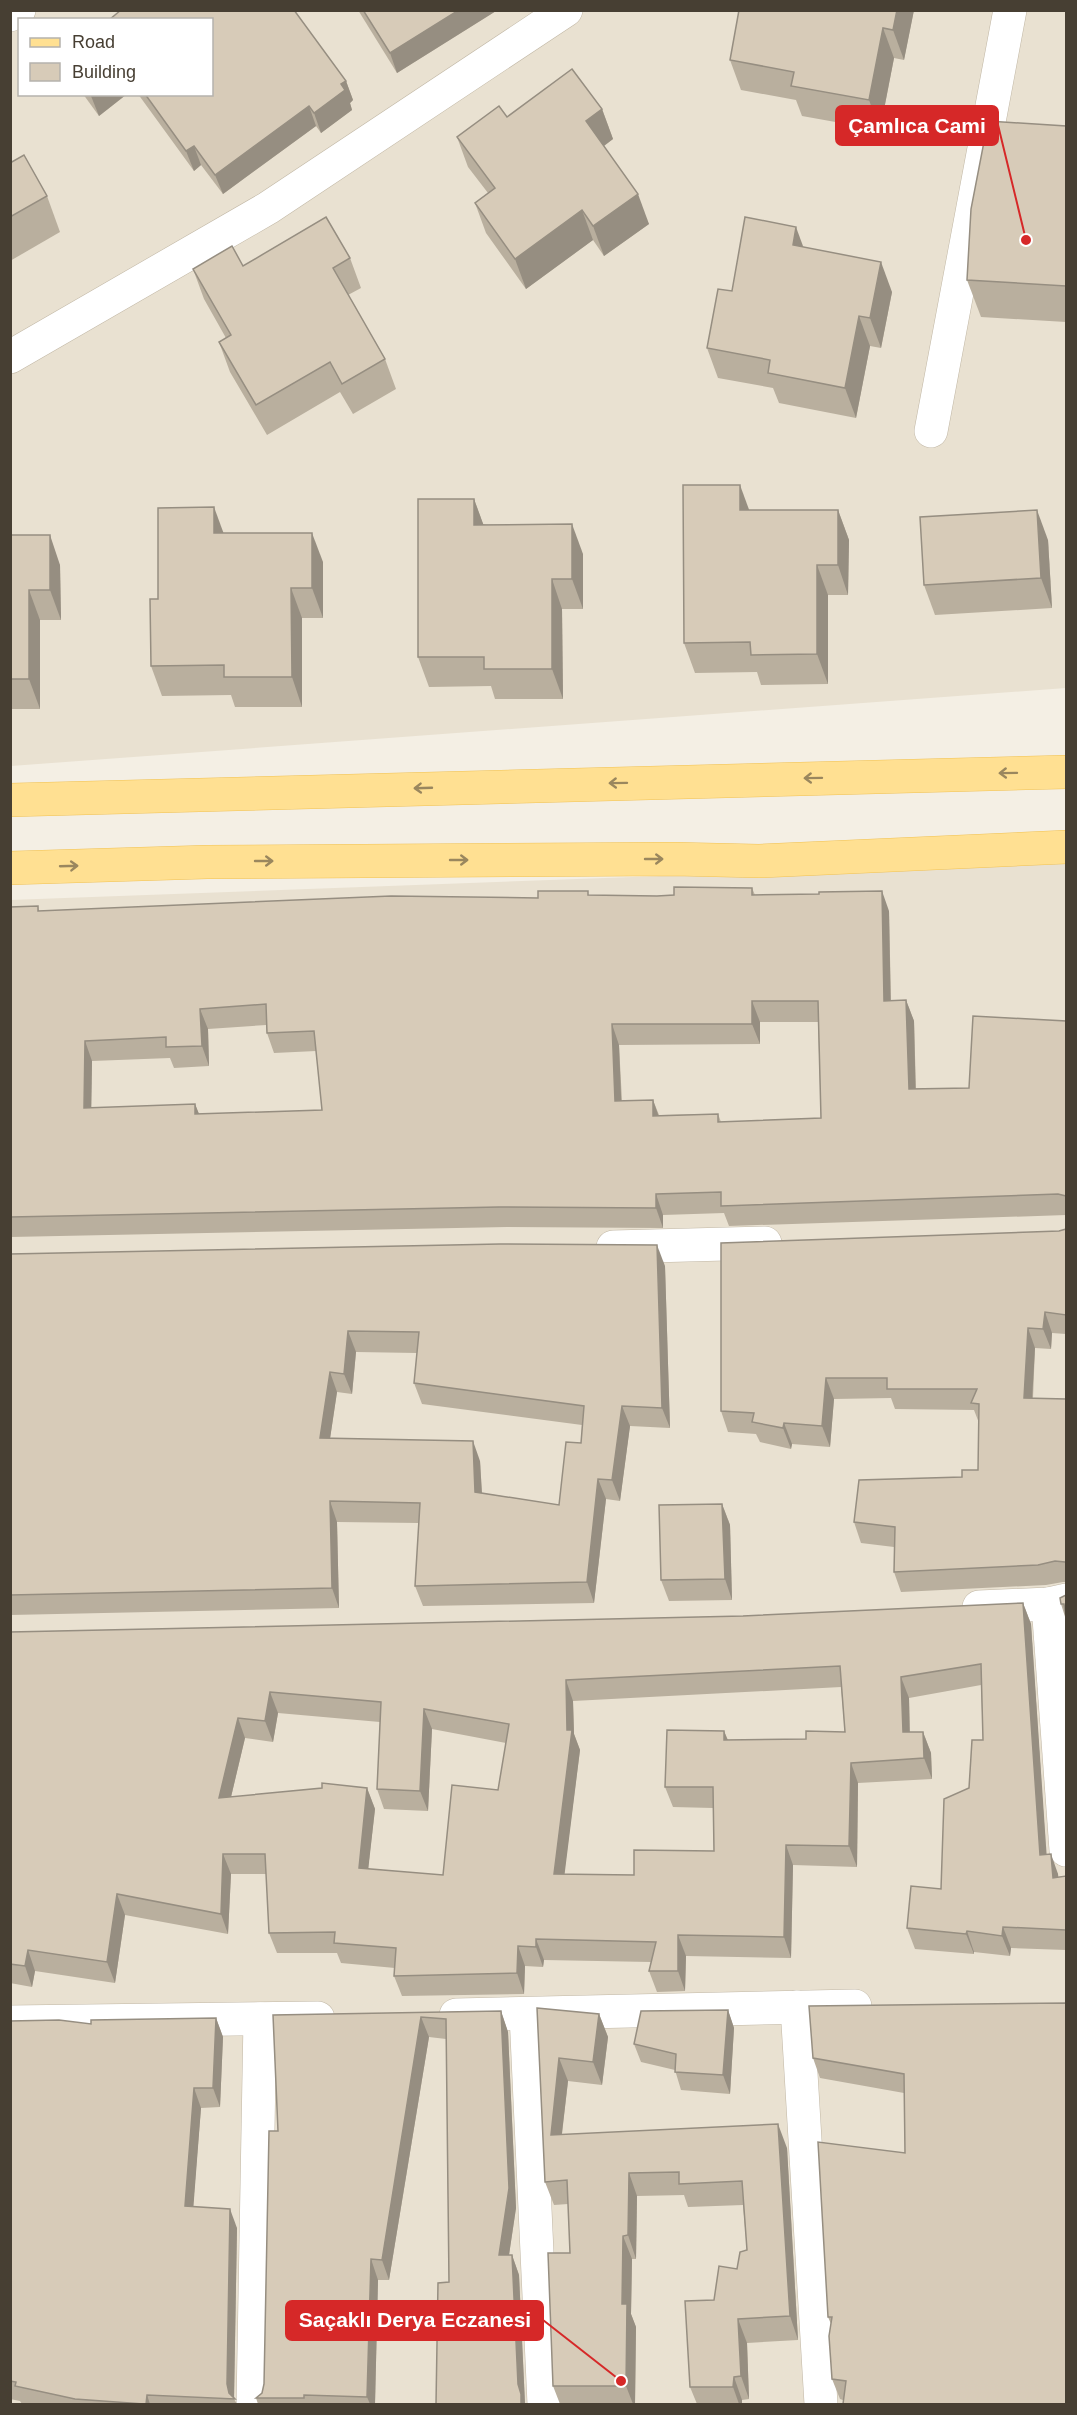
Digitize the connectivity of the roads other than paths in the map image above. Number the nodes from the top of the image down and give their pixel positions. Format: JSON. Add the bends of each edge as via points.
{"nodes":[{"id":1,"x":18,"y":10,"type":"edge"},
{"id":2,"x":566,"y":10,"type":"edge"},
{"id":3,"x":1010,"y":10,"type":"edge"},
{"id":4,"x":10,"y":15,"type":"edge"},
{"id":5,"x":10,"y":357,"type":"edge"},
{"id":6,"x":932,"y":430,"type":"dead end"},
{"id":7,"x":1066,"y":772,"type":"edge"},
{"id":8,"x":10,"y":800,"type":"edge"},
{"id":9,"x":1066,"y":847,"type":"edge"},
{"id":10,"x":10,"y":868,"type":"edge"},
{"id":11,"x":793,"y":1242,"type":"edge"},
{"id":12,"x":579,"y":1247,"type":"edge"},
{"id":13,"x":1057,"y":1602,"type":"edge"},
{"id":14,"x":953,"y":1609,"type":"edge"},
{"id":15,"x":1066,"y":1850,"type":"edge"},
{"id":16,"x":879,"y":2006,"type":"edge"},
{"id":17,"x":797,"y":2007,"type":"junction"},
{"id":18,"x":526,"y":2014,"type":"junction"},
{"id":19,"x":422,"y":2016,"type":"edge"},
{"id":20,"x":353,"y":2017,"type":"edge"},
{"id":21,"x":260,"y":2019,"type":"junction"},
{"id":22,"x":10,"y":2022,"type":"edge"},
{"id":23,"x":253,"y":2404,"type":"edge"},
{"id":24,"x":544,"y":2404,"type":"edge"},
{"id":25,"x":821,"y":2404,"type":"edge"}],
"edges":[{"from":1,"to":4,"type":"street"},
{"from":2,"to":5,"type":"street","via":[[268,208]]},
{"from":3,"to":6,"type":"street"},
{"from":7,"to":8,"type":"main road","one_way":true},
{"from":10,"to":9,"type":"main road","one_way":true,"via":[[219,862],[759,861]]},
{"from":11,"to":12,"type":"street"},
{"from":13,"to":14,"type":"street"},
{"from":13,"to":15,"type":"street"},
{"from":16,"to":17,"type":"street"},
{"from":17,"to":18,"type":"street"},
{"from":17,"to":25,"type":"street"},
{"from":18,"to":19,"type":"street"},
{"from":18,"to":24,"type":"street"},
{"from":20,"to":21,"type":"street"},
{"from":21,"to":22,"type":"street"},
{"from":21,"to":23,"type":"street"}]}
